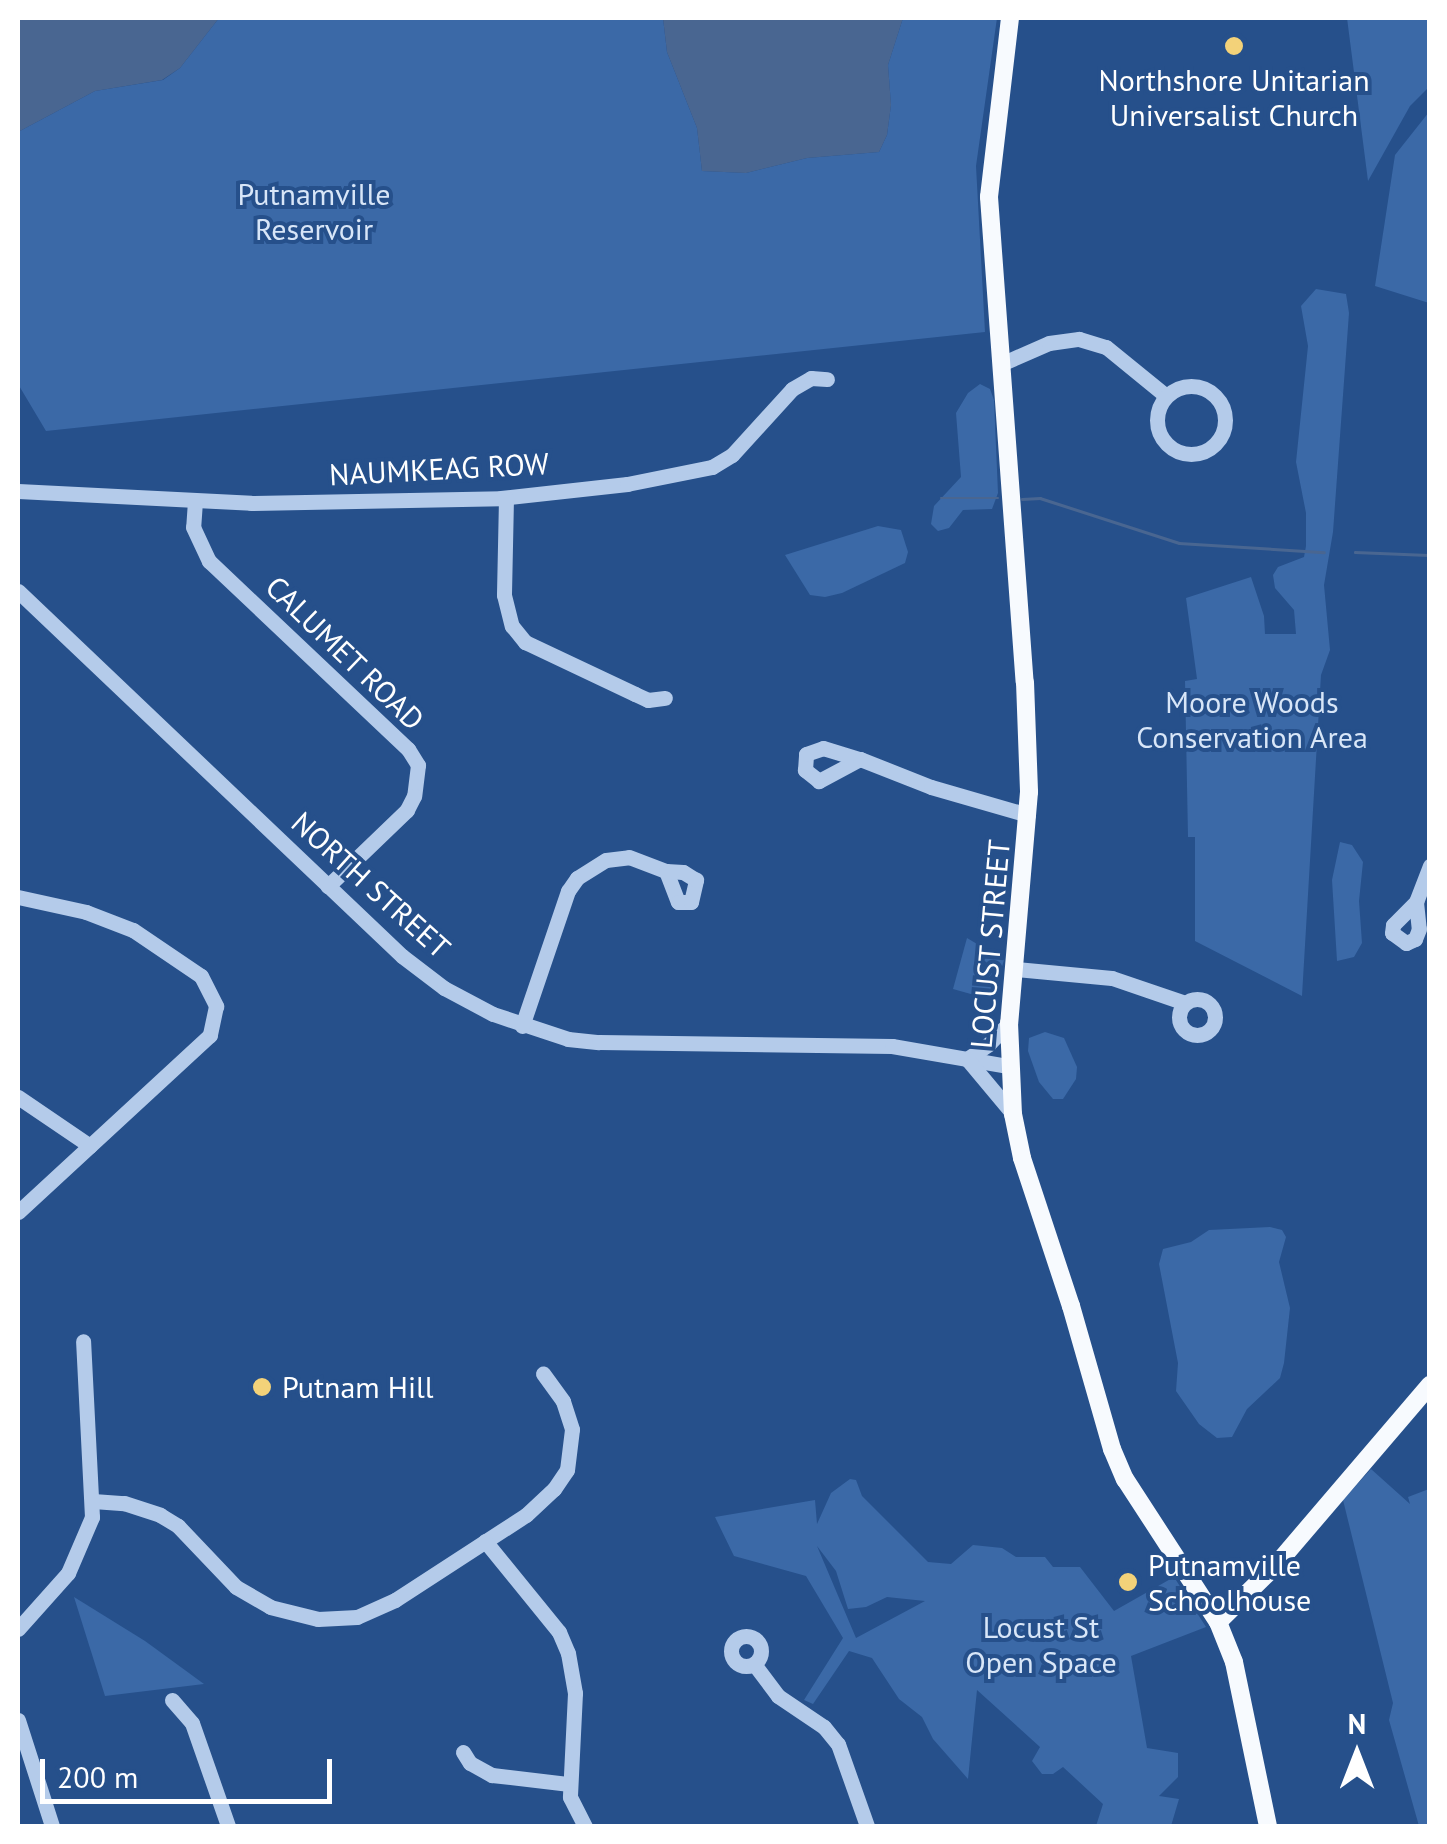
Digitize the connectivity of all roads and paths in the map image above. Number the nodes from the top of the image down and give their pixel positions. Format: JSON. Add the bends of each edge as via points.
{"nodes":[{"id":1,"x":1010,"y":18,"type":"edge"},
{"id":2,"x":1001,"y":364,"type":"junction"},
{"id":3,"x":826,"y":378,"type":"dead end"},
{"id":4,"x":1166,"y":396,"type":"junction"},
{"id":5,"x":18,"y":491,"type":"edge"},
{"id":6,"x":506,"y":498,"type":"junction"},
{"id":7,"x":195,"y":501,"type":"junction"},
{"id":8,"x":18,"y":591,"type":"edge"},
{"id":9,"x":665,"y":698,"type":"dead end"},
{"id":10,"x":860,"y":759,"type":"dead end"},
{"id":11,"x":1028,"y":815,"type":"junction"},
{"id":12,"x":1430,"y":866,"type":"edge"},
{"id":13,"x":666,"y":871,"type":"dead end"},
{"id":14,"x":328,"y":886,"type":"junction"},
{"id":15,"x":18,"y":896,"type":"edge"},
{"id":16,"x":1416,"y":902,"type":"dead end"},
{"id":17,"x":1016,"y":968,"type":"junction"},
{"id":18,"x":1185,"y":1003,"type":"dead end"},
{"id":19,"x":1009,"y":1022,"type":"junction"},
{"id":20,"x":522,"y":1026,"type":"junction"},
{"id":21,"x":967,"y":1059,"type":"junction"},
{"id":22,"x":1008,"y":1066,"type":"junction"},
{"id":23,"x":18,"y":1096,"type":"edge"},
{"id":24,"x":1013,"y":1114,"type":"junction"},
{"id":25,"x":90,"y":1146,"type":"junction"},
{"id":26,"x":18,"y":1212,"type":"edge"},
{"id":27,"x":83,"y":1340,"type":"dead end"},
{"id":28,"x":543,"y":1373,"type":"dead end"},
{"id":29,"x":1430,"y":1385,"type":"edge"},
{"id":30,"x":93,"y":1501,"type":"junction"},
{"id":31,"x":485,"y":1541,"type":"junction"},
{"id":32,"x":1218,"y":1622,"type":"junction"},
{"id":33,"x":18,"y":1629,"type":"edge"},
{"id":34,"x":754,"y":1664,"type":"dead end"},
{"id":35,"x":172,"y":1700,"type":"dead end"},
{"id":36,"x":18,"y":1720,"type":"edge"},
{"id":37,"x":463,"y":1752,"type":"dead end"},
{"id":38,"x":569,"y":1784,"type":"junction"},
{"id":39,"x":52,"y":1826,"type":"edge"},
{"id":40,"x":228,"y":1826,"type":"edge"},
{"id":41,"x":585,"y":1826,"type":"edge"},
{"id":42,"x":867,"y":1826,"type":"edge"},
{"id":43,"x":1268,"y":1826,"type":"edge"}],
"edges":[{"from":1,"to":2,"type":"main road","name":"LOCUST STREET","via":[[990,168]]},
{"from":2,"to":4,"type":"street","via":[[1049,343],[1079,339],[1106,347]]},
{"from":2,"to":11,"type":"main road","name":"LOCUST STREET"},
{"from":3,"to":6,"type":"street","name":"NAUMKEAG ROW","via":[[792,390],[712,467]]},
{"from":4,"to":4,"type":"street","via":[[1157,423],[1170,448],[1199,454],[1217,443],[1226,421],[1210,391],[1188,386]]},
{"from":5,"to":7,"type":"street","name":"NAUMKEAG ROW"},
{"from":6,"to":7,"type":"street","name":"NAUMKEAG ROW"},
{"from":6,"to":9,"type":"street","via":[[504,595],[512,626],[526,642],[620,687],[648,700]]},
{"from":7,"to":14,"type":"street","name":"CALUMET ROAD","via":[[194,527],[209,562],[418,765],[407,810]]},
{"from":8,"to":14,"type":"street","name":"NORTH STREET"},
{"from":10,"to":11,"type":"street"},
{"from":11,"to":17,"type":"main road","name":"LOCUST STREET"},
{"from":12,"to":16,"type":"street"},
{"from":13,"to":20,"type":"street","via":[[618,857],[577,878]]},
{"from":14,"to":20,"type":"street","name":"NORTH STREET","via":[[444,988]]},
{"from":15,"to":25,"type":"street","via":[[133,930],[201,976],[216,1006],[210,1035]]},
{"from":17,"to":18,"type":"street","via":[[1112,978]]},
{"from":17,"to":19,"type":"main road","name":"LOCUST STREET"},
{"from":19,"to":21,"type":"street"},
{"from":19,"to":22,"type":"main road","name":"LOCUST STREET"},
{"from":20,"to":21,"type":"street","name":"NORTH STREET","via":[[599,1042],[892,1046]]},
{"from":21,"to":22,"type":"street","name":"NORTH STREET"},
{"from":21,"to":24,"type":"street"},
{"from":22,"to":24,"type":"main road","name":"LOCUST STREET"},
{"from":23,"to":25,"type":"street"},
{"from":24,"to":32,"type":"main road","name":"LOCUST STREET","via":[[1112,1449]]},
{"from":25,"to":26,"type":"street"},
{"from":27,"to":30,"type":"street"},
{"from":28,"to":31,"type":"street","via":[[569,1414],[567,1470],[538,1506]]},
{"from":29,"to":32,"type":"main road","via":[[1276,1565]]},
{"from":30,"to":31,"type":"street","via":[[160,1515],[236,1587],[281,1612],[318,1619],[371,1613]]},
{"from":30,"to":33,"type":"street","via":[[68,1573]]},
{"from":31,"to":38,"type":"street","via":[[560,1632],[568,1653],[575,1693]]},
{"from":32,"to":43,"type":"main road","name":"LOCUST STREET","via":[[1234,1662]]},
{"from":34,"to":42,"type":"street","via":[[778,1696],[838,1744]]},
{"from":35,"to":40,"type":"street","via":[[192,1723]]},
{"from":36,"to":39,"type":"street"},
{"from":37,"to":38,"type":"street","via":[[492,1776]]},
{"from":38,"to":41,"type":"street"}]}
